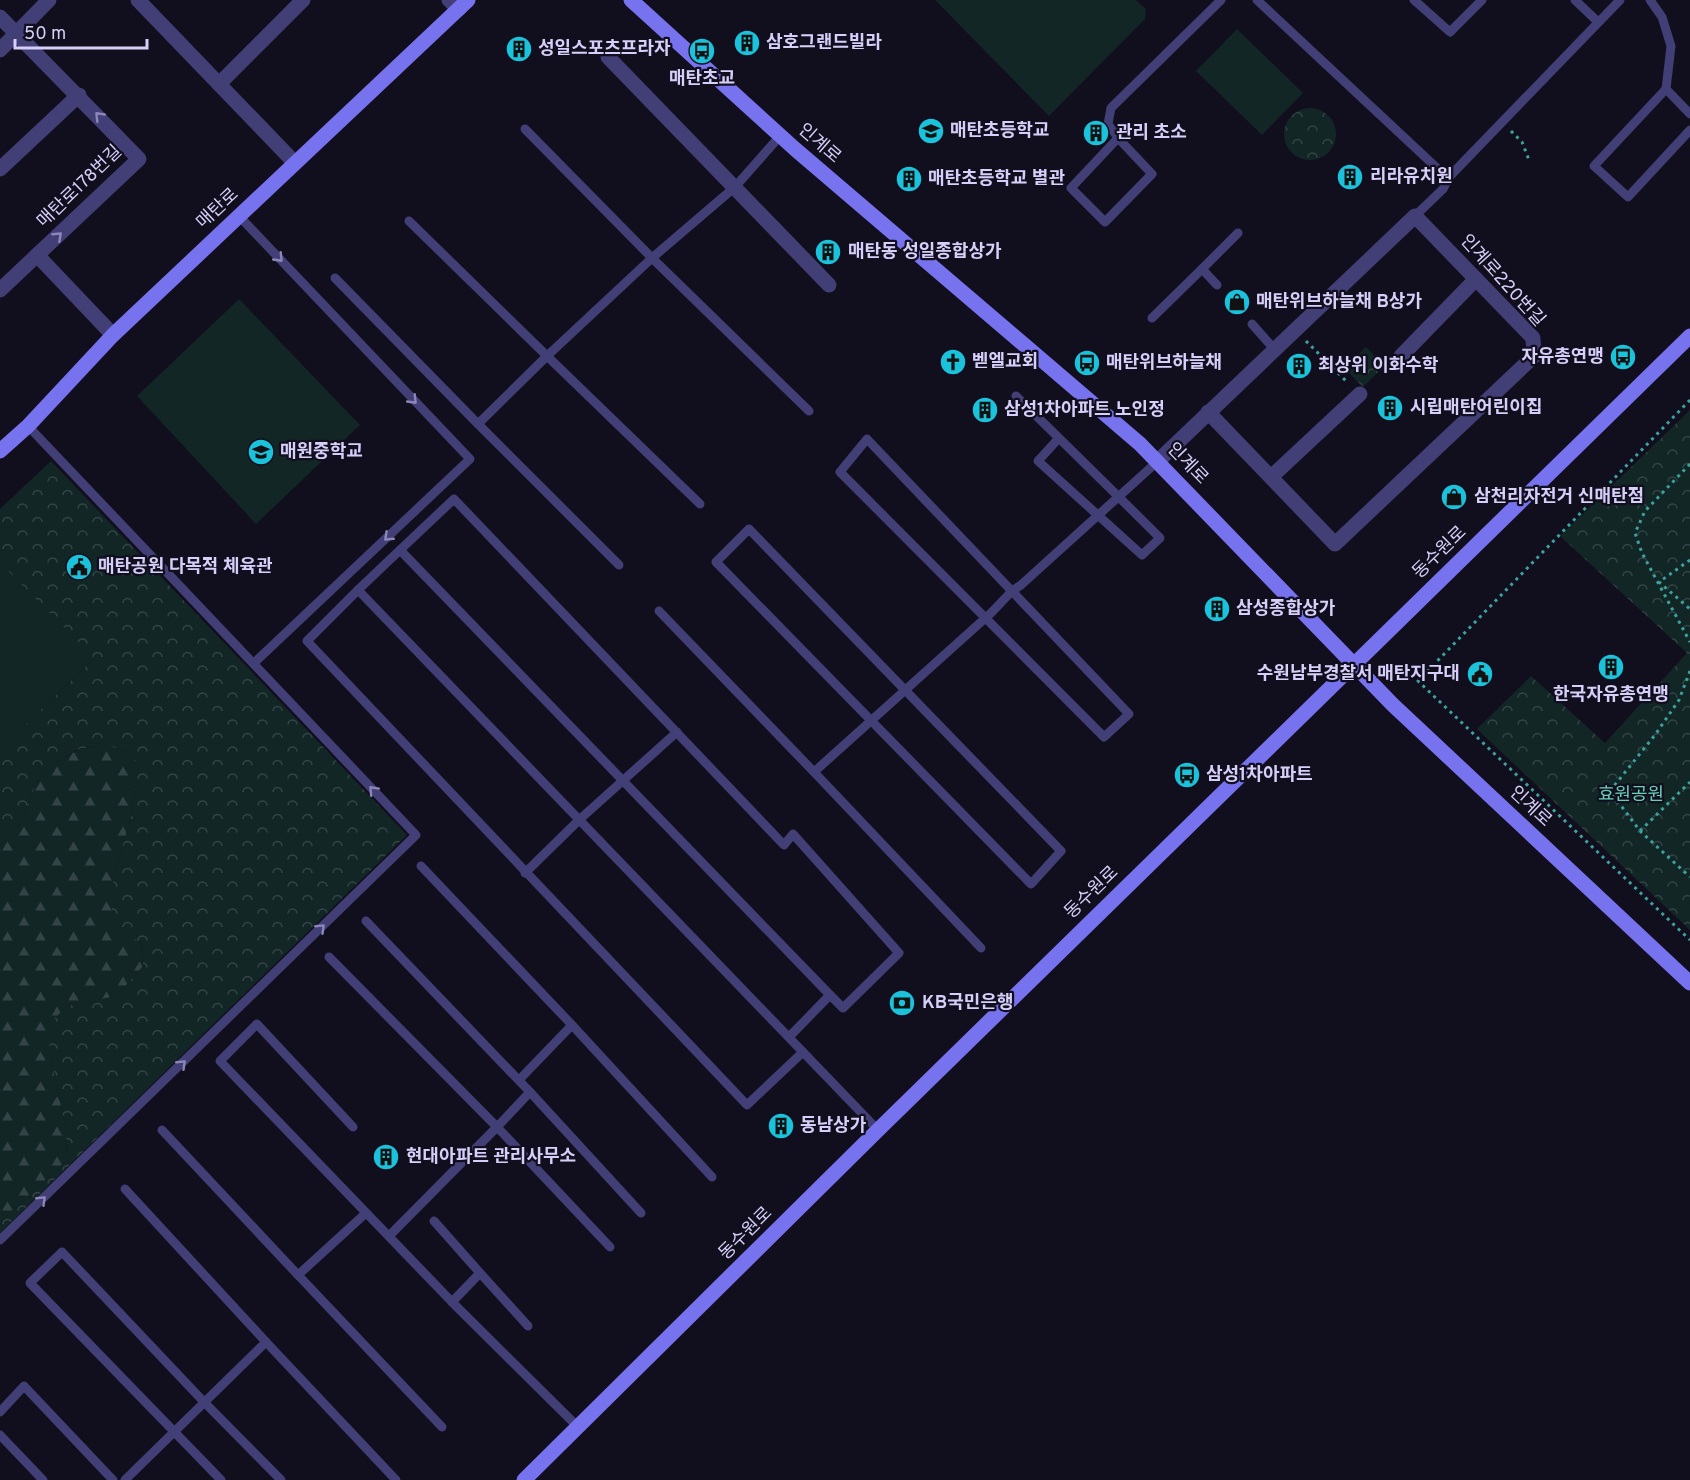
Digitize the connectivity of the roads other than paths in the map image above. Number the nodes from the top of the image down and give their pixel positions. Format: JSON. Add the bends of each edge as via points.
{"nodes":[{"id":1,"x":49,"y":0,"type":"edge"},
{"id":2,"x":138,"y":0,"type":"edge"},
{"id":3,"x":631,"y":0,"type":"edge"},
{"id":4,"x":1221,"y":0,"type":"edge"},
{"id":5,"x":1257,"y":0,"type":"edge"},
{"id":6,"x":1414,"y":0,"type":"edge"},
{"id":7,"x":1482,"y":0,"type":"edge"},
{"id":8,"x":1575,"y":0,"type":"edge"},
{"id":9,"x":1620,"y":0,"type":"edge"},
{"id":10,"x":1650,"y":0,"type":"edge"},
{"id":11,"x":294,"y":3,"type":"edge"},
{"id":12,"x":459,"y":3,"type":"edge"},
{"id":13,"x":0,"y":17,"type":"edge"},
{"id":14,"x":1598,"y":22,"type":"junction"},
{"id":15,"x":17,"y":34,"type":"junction"},
{"id":16,"x":0,"y":50,"type":"edge"},
{"id":17,"x":608,"y":57,"type":"dead end"},
{"id":18,"x":219,"y":84,"type":"junction"},
{"id":19,"x":1666,"y":89,"type":"junction"},
{"id":20,"x":79,"y":95,"type":"junction"},
{"id":21,"x":1690,"y":114,"type":"edge"},
{"id":22,"x":525,"y":129,"type":"dead end"},
{"id":23,"x":1690,"y":130,"type":"edge"},
{"id":24,"x":780,"y":136,"type":"junction"},
{"id":25,"x":1118,"y":138,"type":"junction"},
{"id":26,"x":295,"y":163,"type":"junction"},
{"id":27,"x":0,"y":170,"type":"edge"},
{"id":28,"x":1449,"y":177,"type":"junction"},
{"id":29,"x":735,"y":187,"type":"junction"},
{"id":30,"x":239,"y":216,"type":"junction"},
{"id":31,"x":1414,"y":216,"type":"junction"},
{"id":32,"x":409,"y":221,"type":"dead end"},
{"id":33,"x":1238,"y":233,"type":"dead end"},
{"id":34,"x":37,"y":255,"type":"junction"},
{"id":35,"x":652,"y":258,"type":"junction"},
{"id":36,"x":1202,"y":268,"type":"junction"},
{"id":37,"x":335,"y":278,"type":"dead end"},
{"id":38,"x":1476,"y":279,"type":"junction"},
{"id":39,"x":829,"y":285,"type":"dead end"},
{"id":40,"x":1217,"y":285,"type":"dead end"},
{"id":41,"x":0,"y":290,"type":"edge"},
{"id":42,"x":1152,"y":318,"type":"dead end"},
{"id":43,"x":1252,"y":324,"type":"dead end"},
{"id":44,"x":113,"y":335,"type":"junction"},
{"id":45,"x":1690,"y":336,"type":"edge"},
{"id":46,"x":1275,"y":350,"type":"junction"},
{"id":47,"x":547,"y":356,"type":"junction"},
{"id":48,"x":1401,"y":356,"type":"dead end"},
{"id":49,"x":1360,"y":394,"type":"dead end"},
{"id":50,"x":1016,"y":396,"type":"dead end"},
{"id":51,"x":809,"y":411,"type":"dead end"},
{"id":52,"x":1208,"y":412,"type":"junction"},
{"id":53,"x":478,"y":424,"type":"junction"},
{"id":54,"x":28,"y":426,"type":"junction"},
{"id":55,"x":1059,"y":438,"type":"junction"},
{"id":56,"x":0,"y":451,"type":"edge"},
{"id":57,"x":1158,"y":461,"type":"junction"},
{"id":58,"x":1271,"y":477,"type":"junction"},
{"id":59,"x":1119,"y":496,"type":"junction"},
{"id":60,"x":700,"y":504,"type":"dead end"},
{"id":61,"x":1099,"y":515,"type":"junction"},
{"id":62,"x":400,"y":550,"type":"junction"},
{"id":63,"x":619,"y":565,"type":"dead end"},
{"id":64,"x":358,"y":590,"type":"junction"},
{"id":65,"x":1012,"y":591,"type":"junction"},
{"id":66,"x":659,"y":611,"type":"dead end"},
{"id":67,"x":984,"y":618,"type":"junction"},
{"id":68,"x":254,"y":663,"type":"junction"},
{"id":69,"x":1353,"y":665,"type":"junction"},
{"id":70,"x":905,"y":690,"type":"junction"},
{"id":71,"x":870,"y":720,"type":"junction"},
{"id":72,"x":676,"y":732,"type":"junction"},
{"id":73,"x":814,"y":772,"type":"junction"},
{"id":74,"x":623,"y":781,"type":"junction"},
{"id":75,"x":579,"y":820,"type":"junction"},
{"id":76,"x":421,"y":866,"type":"dead end"},
{"id":77,"x":525,"y":873,"type":"junction"},
{"id":78,"x":366,"y":921,"type":"dead end"},
{"id":79,"x":981,"y":948,"type":"dead end"},
{"id":80,"x":329,"y":957,"type":"dead end"},
{"id":81,"x":1690,"y":983,"type":"edge"},
{"id":82,"x":830,"y":995,"type":"junction"},
{"id":83,"x":572,"y":1025,"type":"junction"},
{"id":84,"x":789,"y":1037,"type":"junction"},
{"id":85,"x":803,"y":1052,"type":"junction"},
{"id":86,"x":519,"y":1080,"type":"junction"},
{"id":87,"x":530,"y":1092,"type":"junction"},
{"id":88,"x":353,"y":1127,"type":"dead end"},
{"id":89,"x":497,"y":1127,"type":"junction"},
{"id":90,"x":162,"y":1130,"type":"dead end"},
{"id":91,"x":878,"y":1130,"type":"junction"},
{"id":92,"x":712,"y":1177,"type":"dead end"},
{"id":93,"x":125,"y":1189,"type":"dead end"},
{"id":94,"x":366,"y":1213,"type":"junction"},
{"id":95,"x":641,"y":1213,"type":"dead end"},
{"id":96,"x":434,"y":1221,"type":"dead end"},
{"id":97,"x":389,"y":1236,"type":"junction"},
{"id":98,"x":0,"y":1240,"type":"edge"},
{"id":99,"x":610,"y":1247,"type":"dead end"},
{"id":100,"x":480,"y":1273,"type":"junction"},
{"id":101,"x":298,"y":1275,"type":"junction"},
{"id":102,"x":452,"y":1302,"type":"junction"},
{"id":103,"x":528,"y":1326,"type":"dead end"},
{"id":104,"x":266,"y":1342,"type":"junction"},
{"id":105,"x":204,"y":1402,"type":"junction"},
{"id":106,"x":0,"y":1412,"type":"edge"},
{"id":107,"x":442,"y":1427,"type":"dead end"},
{"id":108,"x":579,"y":1428,"type":"junction"},
{"id":109,"x":174,"y":1432,"type":"junction"},
{"id":110,"x":0,"y":1435,"type":"edge"},
{"id":111,"x":43,"y":1480,"type":"edge"},
{"id":112,"x":112,"y":1480,"type":"edge"},
{"id":113,"x":125,"y":1480,"type":"edge"},
{"id":114,"x":221,"y":1480,"type":"edge"},
{"id":115,"x":281,"y":1480,"type":"edge"},
{"id":116,"x":396,"y":1480,"type":"edge"},
{"id":117,"x":524,"y":1480,"type":"edge"}],
"edges":[{"from":1,"to":15,"type":"street"},
{"from":2,"to":18,"type":"street"},
{"from":3,"to":24,"type":"street","name":"인계로"},
{"from":4,"to":25,"type":"lane","via":[[1111,108],[1108,124]]},
{"from":5,"to":28,"type":"lane"},
{"from":6,"to":7,"type":"lane","via":[[1450,32]]},
{"from":8,"to":14,"type":"lane"},
{"from":9,"to":14,"type":"lane"},
{"from":10,"to":19,"type":"lane","via":[[1662,16],[1671,46]]},
{"from":11,"to":18,"type":"street"},
{"from":12,"to":26,"type":"street","name":"매탄로"},
{"from":13,"to":15,"type":"street","name":"매탄로178번길"},
{"from":14,"to":28,"type":"lane"},
{"from":15,"to":16,"type":"street"},
{"from":15,"to":20,"type":"street","name":"매탄로178번길"},
{"from":17,"to":29,"type":"street"},
{"from":18,"to":26,"type":"street"},
{"from":19,"to":21,"type":"lane"},
{"from":19,"to":23,"type":"lane","via":[[1594,166],[1628,197]]},
{"from":20,"to":27,"type":"street"},
{"from":34,"to":20,"type":"street","name":"매탄로178번길","one_way":true,"via":[[140,159]]},
{"from":22,"to":35,"type":"lane"},
{"from":24,"to":29,"type":"lane"},
{"from":24,"to":57,"type":"street","name":"인계로"},
{"from":25,"to":25,"type":"lane","via":[[1071,188],[1106,222],[1152,174]]},
{"from":26,"to":30,"type":"street","name":"매탄로"},
{"from":28,"to":31,"type":"lane","via":[[1443,189]]},
{"from":29,"to":35,"type":"lane"},
{"from":29,"to":39,"type":"street"},
{"from":30,"to":44,"type":"street","name":"매탄로"},
{"from":30,"to":68,"type":"lane","one_way":true,"via":[[470,459]]},
{"from":31,"to":38,"type":"street","name":"인계로220번길"},
{"from":31,"to":46,"type":"street"},
{"from":32,"to":47,"type":"lane"},
{"from":33,"to":36,"type":"lane"},
{"from":34,"to":41,"type":"street","name":"매탄로178번길"},
{"from":34,"to":44,"type":"street","name":"매탄로178번길"},
{"from":35,"to":47,"type":"lane"},
{"from":35,"to":51,"type":"lane"},
{"from":36,"to":40,"type":"lane"},
{"from":36,"to":42,"type":"lane"},
{"from":37,"to":53,"type":"lane"},
{"from":38,"to":48,"type":"street"},
{"from":38,"to":58,"type":"street","name":"인계로220번길","via":[[1533,338],[1534,356],[1335,544]]},
{"from":43,"to":46,"type":"lane"},
{"from":44,"to":54,"type":"street","name":"매탄로"},
{"from":45,"to":69,"type":"street","name":"동수원로"},
{"from":46,"to":52,"type":"street"},
{"from":47,"to":53,"type":"lane"},
{"from":47,"to":60,"type":"lane"},
{"from":49,"to":58,"type":"street"},
{"from":50,"to":55,"type":"lane"},
{"from":52,"to":57,"type":"street"},
{"from":52,"to":58,"type":"street","name":"인계로220번길"},
{"from":53,"to":63,"type":"lane"},
{"from":54,"to":56,"type":"street","name":"매탄로"},
{"from":54,"to":68,"type":"lane"},
{"from":55,"to":59,"type":"lane"},
{"from":55,"to":61,"type":"lane","via":[[1038,461]]},
{"from":57,"to":59,"type":"lane"},
{"from":57,"to":69,"type":"street","name":"인계로"},
{"from":59,"to":61,"type":"lane"},
{"from":59,"to":61,"type":"lane","via":[[1160,538],[1142,555]]},
{"from":61,"to":65,"type":"lane"},
{"from":62,"to":64,"type":"lane"},
{"from":62,"to":72,"type":"lane","via":[[454,499]]},
{"from":62,"to":74,"type":"lane"},
{"from":64,"to":75,"type":"lane"},
{"from":64,"to":77,"type":"lane","via":[[307,641]]},
{"from":65,"to":67,"type":"lane"},
{"from":65,"to":67,"type":"lane","via":[[1129,714],[1104,737]]},
{"from":65,"to":67,"type":"lane","via":[[867,438],[840,472]]},
{"from":66,"to":73,"type":"lane"},
{"from":67,"to":70,"type":"lane"},
{"from":98,"to":68,"type":"lane","one_way":true,"via":[[416,835]]},
{"from":69,"to":81,"type":"street","name":"인계로"},
{"from":69,"to":91,"type":"street","name":"동수원로"},
{"from":70,"to":71,"type":"lane"},
{"from":70,"to":71,"type":"lane","via":[[749,529],[716,562]]},
{"from":70,"to":71,"type":"lane","via":[[1061,851],[1030,884]]},
{"from":71,"to":73,"type":"lane"},
{"from":72,"to":74,"type":"lane"},
{"from":72,"to":82,"type":"lane","via":[[784,844],[793,834],[899,953],[843,1008]]},
{"from":73,"to":79,"type":"lane"},
{"from":74,"to":75,"type":"lane"},
{"from":74,"to":82,"type":"lane"},
{"from":75,"to":77,"type":"lane"},
{"from":75,"to":84,"type":"lane"},
{"from":76,"to":83,"type":"lane"},
{"from":77,"to":85,"type":"lane","via":[[747,1105]]},
{"from":78,"to":86,"type":"lane"},
{"from":80,"to":89,"type":"lane"},
{"from":82,"to":84,"type":"lane"},
{"from":83,"to":86,"type":"lane"},
{"from":83,"to":92,"type":"lane"},
{"from":84,"to":85,"type":"lane"},
{"from":85,"to":91,"type":"lane"},
{"from":86,"to":87,"type":"lane"},
{"from":87,"to":89,"type":"lane"},
{"from":87,"to":95,"type":"lane"},
{"from":88,"to":94,"type":"lane","via":[[257,1024],[220,1061]]},
{"from":89,"to":97,"type":"lane"},
{"from":89,"to":99,"type":"lane"},
{"from":90,"to":101,"type":"lane"},
{"from":91,"to":108,"type":"street","name":"동수원로"},
{"from":93,"to":104,"type":"lane"},
{"from":94,"to":97,"type":"lane"},
{"from":94,"to":101,"type":"lane"},
{"from":96,"to":100,"type":"lane"},
{"from":97,"to":102,"type":"lane"},
{"from":100,"to":102,"type":"lane"},
{"from":100,"to":103,"type":"lane"},
{"from":101,"to":107,"type":"lane"},
{"from":102,"to":108,"type":"lane"},
{"from":104,"to":105,"type":"lane"},
{"from":104,"to":116,"type":"lane"},
{"from":105,"to":109,"type":"lane"},
{"from":105,"to":109,"type":"lane","via":[[62,1252],[30,1283]]},
{"from":105,"to":115,"type":"lane"},
{"from":106,"to":112,"type":"lane","via":[[24,1386]]},
{"from":108,"to":117,"type":"street","name":"동수원로"},
{"from":109,"to":113,"type":"lane"},
{"from":109,"to":114,"type":"lane"},
{"from":110,"to":111,"type":"lane"}]}
